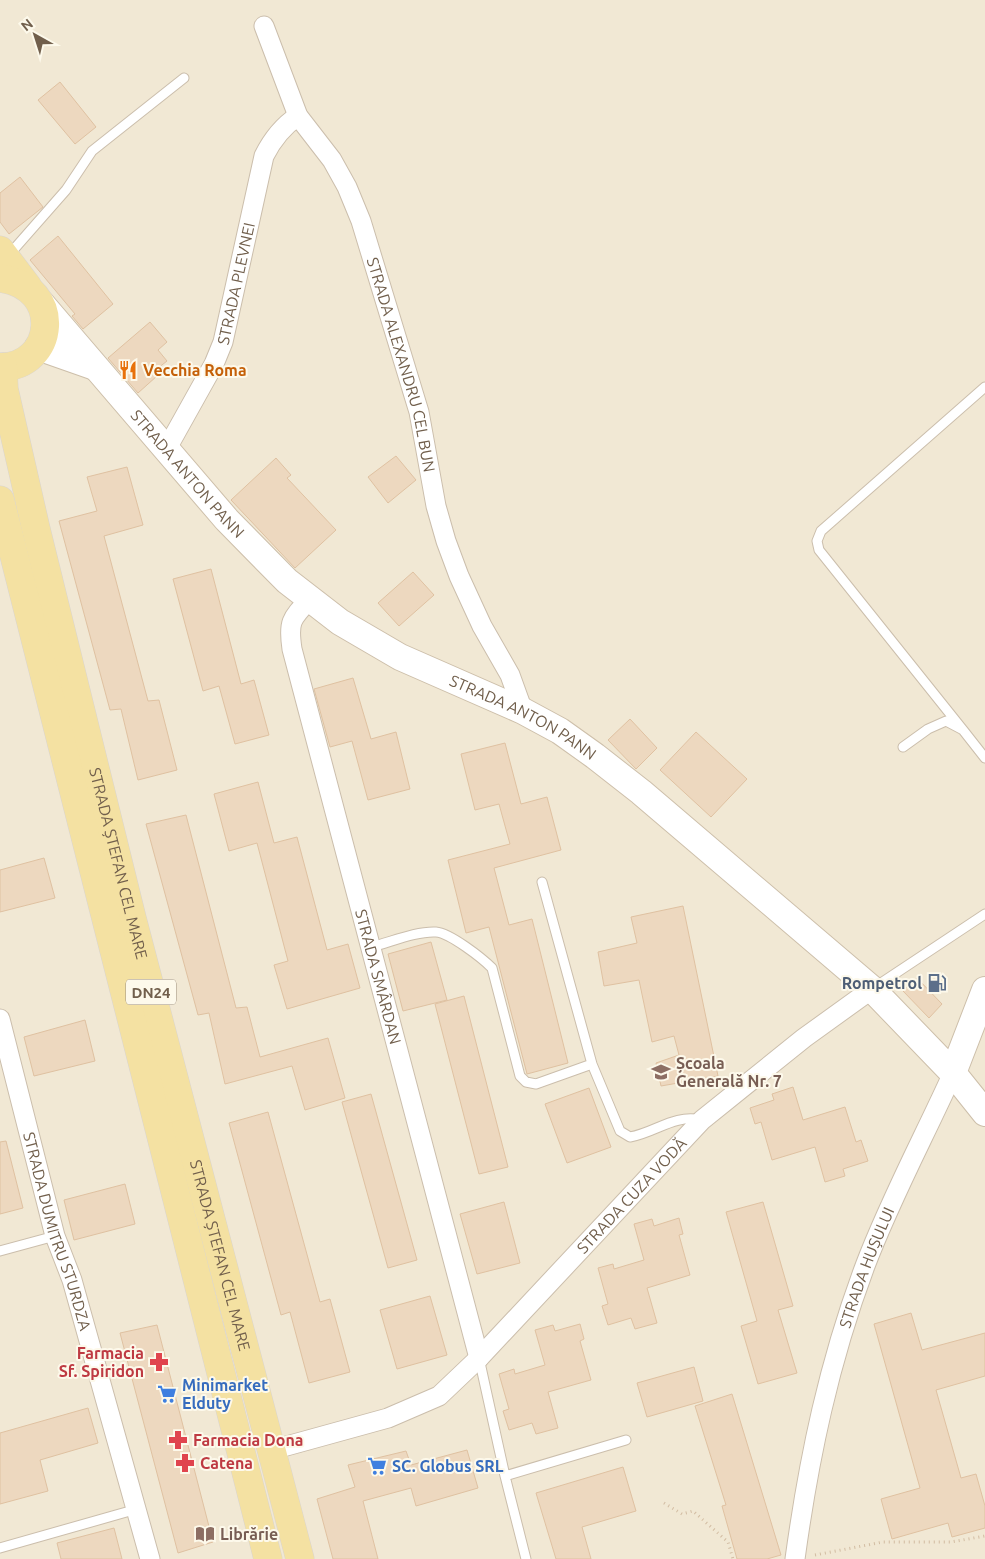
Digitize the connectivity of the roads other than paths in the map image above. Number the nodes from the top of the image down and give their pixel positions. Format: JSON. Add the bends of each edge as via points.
{"nodes":[{"id":1,"x":264,"y":26,"type":"dead end"},
{"id":2,"x":184,"y":78,"type":"dead end"},
{"id":3,"x":298,"y":116,"type":"junction"},
{"id":4,"x":2,"y":262,"type":"edge"},
{"id":5,"x":35,"y":295,"type":"junction"},
{"id":6,"x":38,"y":347,"type":"junction"},
{"id":7,"x":1,"y":367,"type":"edge"},
{"id":8,"x":96,"y":368,"type":"junction"},
{"id":9,"x":985,"y":387,"type":"edge"},
{"id":10,"x":166,"y":450,"type":"junction"},
{"id":11,"x":0,"y":500,"type":"edge"},
{"id":12,"x":36,"y":529,"type":"junction"},
{"id":13,"x":4,"y":537,"type":"edge"},
{"id":14,"x":309,"y":600,"type":"junction"},
{"id":15,"x":523,"y":711,"type":"junction"},
{"id":16,"x":963,"y":730,"type":"junction"},
{"id":17,"x":904,"y":747,"type":"dead end"},
{"id":18,"x":985,"y":758,"type":"edge"},
{"id":19,"x":542,"y":882,"type":"dead end"},
{"id":20,"x":985,"y":914,"type":"edge"},
{"id":21,"x":371,"y":947,"type":"junction"},
{"id":22,"x":872,"y":989,"type":"junction"},
{"id":23,"x":985,"y":990,"type":"edge"},
{"id":24,"x":0,"y":1019,"type":"edge"},
{"id":25,"x":592,"y":1064,"type":"junction"},
{"id":26,"x":953,"y":1073,"type":"junction"},
{"id":27,"x":985,"y":1113,"type":"edge"},
{"id":28,"x":702,"y":1120,"type":"junction"},
{"id":29,"x":55,"y":1236,"type":"junction"},
{"id":30,"x":0,"y":1251,"type":"edge"},
{"id":31,"x":479,"y":1358,"type":"junction"},
{"id":32,"x":626,"y":1440,"type":"dead end"},
{"id":33,"x":272,"y":1450,"type":"junction"},
{"id":34,"x":505,"y":1476,"type":"junction"},
{"id":35,"x":137,"y":1510,"type":"junction"},
{"id":36,"x":0,"y":1548,"type":"edge"},
{"id":37,"x":150,"y":1559,"type":"edge"},
{"id":38,"x":268,"y":1559,"type":"edge"},
{"id":39,"x":300,"y":1559,"type":"edge"},
{"id":40,"x":526,"y":1559,"type":"edge"},
{"id":41,"x":795,"y":1559,"type":"edge"}],
"edges":[{"from":1,"to":3,"type":"street","name":"STRADA ALEXANDRU CEL BUN"},
{"from":2,"to":4,"type":"lane","via":[[92,151],[66,190]]},
{"from":3,"to":10,"type":"street","name":"STRADA PLEVNEI","via":[[270,143],[264,156],[223,342]]},
{"from":3,"to":15,"type":"street","name":"STRADA ALEXANDRU CEL BUN","via":[[332,160],[357,213],[419,412],[436,506],[446,541],[458,576],[510,675]]},
{"from":4,"to":5,"type":"main road"},
{"from":5,"to":6,"type":"main road","via":[[46,318]]},
{"from":5,"to":8,"type":"main road","name":"STRADA ANTON PANN"},
{"from":6,"to":7,"type":"main road","via":[[22,361]]},
{"from":6,"to":8,"type":"main road","name":"STRADA ANTON PANN"},
{"from":7,"to":12,"type":"main road","name":"STRADA ȘTEFAN CEL MARE","number":"DN24"},
{"from":8,"to":10,"type":"main road","name":"STRADA ANTON PANN"},
{"from":9,"to":16,"type":"lane","via":[[821,531],[816,541],[819,550]]},
{"from":10,"to":14,"type":"main road","name":"STRADA ANTON PANN","via":[[254,549]]},
{"from":11,"to":13,"type":"main road","name":"STRADA ȘTEFAN CEL MARE","number":"DN24"},
{"from":12,"to":13,"type":"street"},
{"from":12,"to":33,"type":"main road","name":"STRADA ȘTEFAN CEL MARE","number":"DN24","via":[[135,928]]},
{"from":13,"to":38,"type":"main road","name":"STRADA ȘTEFAN CEL MARE","number":"DN24"},
{"from":14,"to":15,"type":"main road","name":"STRADA ANTON PANN","via":[[400,657]]},
{"from":14,"to":21,"type":"street","name":"STRADA SMÂRDAN","via":[[292,618],[289,630],[292,649]]},
{"from":15,"to":22,"type":"main road","name":"STRADA ANTON PANN","via":[[560,731],[641,792]]},
{"from":16,"to":17,"type":"lane","via":[[946,721],[928,729]]},
{"from":16,"to":18,"type":"lane"},
{"from":19,"to":25,"type":"lane"},
{"from":20,"to":22,"type":"lane","name":"STRADA CUZA VODĂ"},
{"from":21,"to":25,"type":"lane","via":[[438,932],[484,960],[492,968],[520,1076],[526,1082],[536,1084]]},
{"from":21,"to":31,"type":"street","name":"STRADA SMÂRDAN"},
{"from":22,"to":26,"type":"main road","name":"STRADA ANTON PANN"},
{"from":22,"to":28,"type":"street","name":"STRADA CUZA VODĂ","via":[[804,1038]]},
{"from":23,"to":26,"type":"main road","name":"STRADA HUȘULUI"},
{"from":24,"to":29,"type":"street","name":"STRADA DUMITRU STURDZA"},
{"from":25,"to":28,"type":"lane","via":[[620,1131],[630,1136],[641,1135],[688,1117]]},
{"from":26,"to":27,"type":"main road","name":"STRADA ANTON PANN"},
{"from":26,"to":41,"type":"street","name":"STRADA HUȘULUI","via":[[865,1266],[821,1404],[805,1482]]},
{"from":28,"to":31,"type":"street","name":"STRADA CUZA VODĂ"},
{"from":29,"to":30,"type":"lane"},
{"from":29,"to":35,"type":"street","name":"STRADA DUMITRU STURDZA","via":[[72,1280]]},
{"from":31,"to":33,"type":"street","name":"STRADA CUZA VODĂ","via":[[439,1396],[413,1409]]},
{"from":31,"to":34,"type":"lane"},
{"from":32,"to":34,"type":"lane"},
{"from":33,"to":39,"type":"main road","name":"STRADA ȘTEFAN CEL MARE","number":"DN24"},
{"from":34,"to":40,"type":"lane"},
{"from":35,"to":36,"type":"lane"},
{"from":35,"to":37,"type":"street","name":"STRADA DUMITRU STURDZA"}]}
